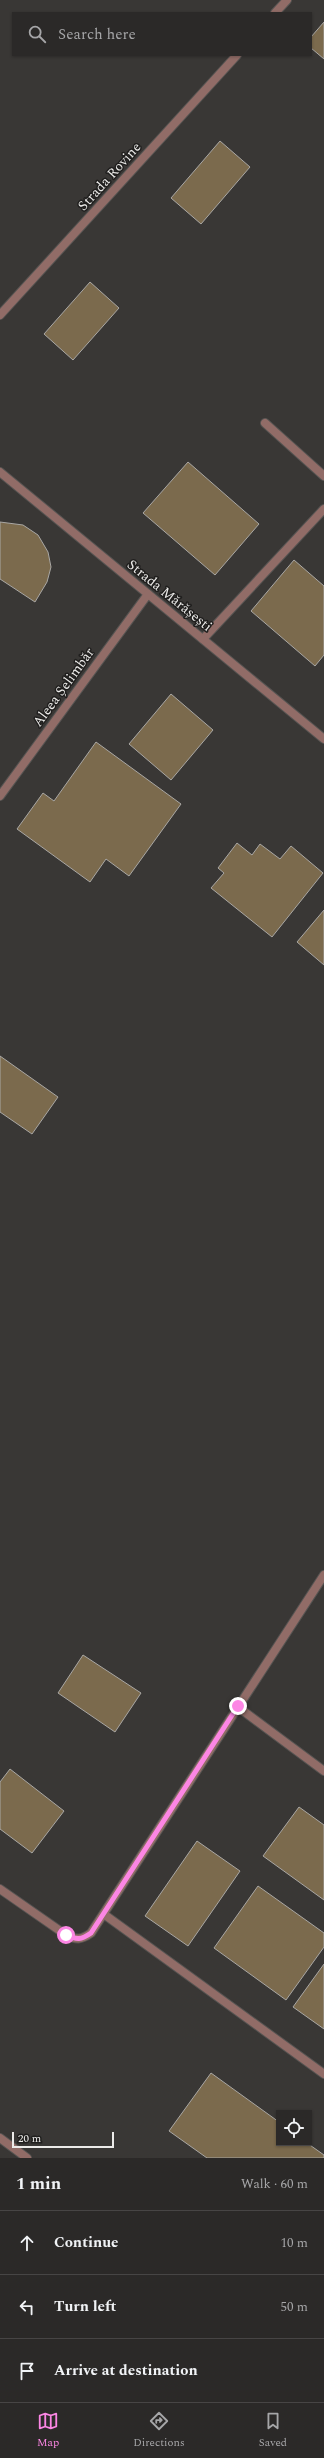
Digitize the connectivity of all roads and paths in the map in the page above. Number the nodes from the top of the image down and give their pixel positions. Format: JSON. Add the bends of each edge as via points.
{"nodes":[{"id":1,"x":287,"y":0,"type":"edge"},
{"id":2,"x":276,"y":12,"type":"edge"},
{"id":3,"x":236,"y":56,"type":"edge"},
{"id":4,"x":0,"y":315,"type":"edge"},
{"id":5,"x":265,"y":423,"type":"dead end"},
{"id":6,"x":0,"y":472,"type":"edge"},
{"id":7,"x":324,"y":476,"type":"edge"},
{"id":8,"x":324,"y":509,"type":"edge"},
{"id":9,"x":148,"y":594,"type":"junction"},
{"id":10,"x":203,"y":639,"type":"junction"},
{"id":11,"x":324,"y":739,"type":"edge"},
{"id":12,"x":0,"y":796,"type":"edge"},
{"id":13,"x":324,"y":1575,"type":"edge"},
{"id":14,"x":238,"y":1706,"type":"junction"},
{"id":15,"x":324,"y":1771,"type":"edge"},
{"id":16,"x":0,"y":1889,"type":"edge"},
{"id":17,"x":105,"y":1915,"type":"junction"},
{"id":18,"x":324,"y":2074,"type":"edge"},
{"id":19,"x":0,"y":2138,"type":"edge"},
{"id":20,"x":27,"y":2158,"type":"edge"}],
"edges":[{"from":1,"to":2,"type":"street"},
{"from":3,"to":4,"type":"street","name":"Strada Rovine"},
{"from":5,"to":7,"type":"street"},
{"from":6,"to":9,"type":"street","name":"Strada Mărășești"},
{"from":8,"to":10,"type":"street"},
{"from":9,"to":10,"type":"street","name":"Strada Mărășești"},
{"from":9,"to":12,"type":"street","name":"Aleea Șelimbăr"},
{"from":10,"to":11,"type":"street","name":"Strada Mărășești"},
{"from":13,"to":14,"type":"street"},
{"from":14,"to":15,"type":"street"},
{"from":14,"to":17,"type":"street"},
{"from":16,"to":17,"type":"street","via":[[75,1939],[83,1939],[91,1933]]},
{"from":17,"to":18,"type":"street"},
{"from":19,"to":20,"type":"street"}]}
